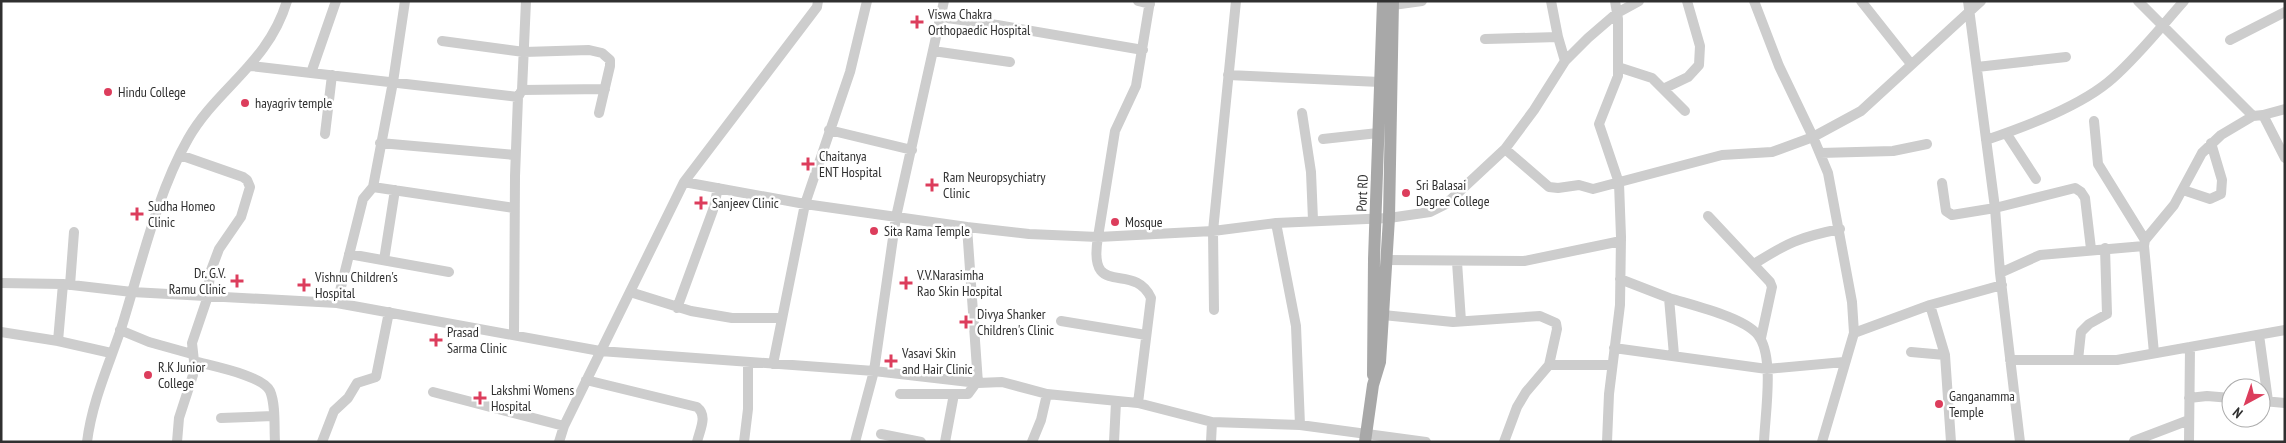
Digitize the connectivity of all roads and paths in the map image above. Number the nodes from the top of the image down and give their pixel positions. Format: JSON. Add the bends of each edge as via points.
{"nodes":[{"id":1,"x":287,"y":1,"type":"edge"},
{"id":2,"x":336,"y":1,"type":"edge"},
{"id":3,"x":405,"y":1,"type":"edge"},
{"id":4,"x":526,"y":1,"type":"edge"},
{"id":5,"x":868,"y":1,"type":"edge"},
{"id":6,"x":944,"y":1,"type":"edge"},
{"id":7,"x":1138,"y":1,"type":"edge"},
{"id":8,"x":1236,"y":1,"type":"edge"},
{"id":9,"x":1422,"y":1,"type":"edge"},
{"id":10,"x":1551,"y":1,"type":"edge"},
{"id":11,"x":1615,"y":1,"type":"edge"},
{"id":12,"x":1639,"y":1,"type":"edge"},
{"id":13,"x":1686,"y":1,"type":"edge"},
{"id":14,"x":1754,"y":1,"type":"edge"},
{"id":15,"x":1861,"y":1,"type":"edge"},
{"id":16,"x":1982,"y":1,"type":"edge"},
{"id":17,"x":2138,"y":1,"type":"edge"},
{"id":18,"x":2184,"y":1,"type":"edge"},
{"id":19,"x":819,"y":3,"type":"edge"},
{"id":20,"x":1150,"y":3,"type":"edge"},
{"id":21,"x":1390,"y":3,"type":"edge"},
{"id":22,"x":1968,"y":6,"type":"edge"},
{"id":23,"x":2285,"y":12,"type":"edge"},
{"id":24,"x":1617,"y":13,"type":"junction"},
{"id":25,"x":940,"y":17,"type":"junction"},
{"id":26,"x":2162,"y":25,"type":"junction"},
{"id":27,"x":1558,"y":38,"type":"junction"},
{"id":28,"x":1485,"y":39,"type":"dead end"},
{"id":29,"x":2230,"y":40,"type":"dead end"},
{"id":30,"x":442,"y":41,"type":"dead end"},
{"id":31,"x":1143,"y":50,"type":"junction"},
{"id":32,"x":933,"y":51,"type":"junction"},
{"id":33,"x":524,"y":52,"type":"junction"},
{"id":34,"x":2066,"y":57,"type":"dead end"},
{"id":35,"x":1566,"y":61,"type":"junction"},
{"id":36,"x":1010,"y":62,"type":"dead end"},
{"id":37,"x":1910,"y":64,"type":"junction"},
{"id":38,"x":251,"y":66,"type":"junction"},
{"id":39,"x":1618,"y":67,"type":"junction"},
{"id":40,"x":1977,"y":67,"type":"junction"},
{"id":41,"x":311,"y":73,"type":"junction"},
{"id":42,"x":1228,"y":74,"type":"junction"},
{"id":43,"x":332,"y":75,"type":"junction"},
{"id":44,"x":393,"y":82,"type":"junction"},
{"id":45,"x":1380,"y":82,"type":"junction"},
{"id":46,"x":605,"y":89,"type":"junction"},
{"id":47,"x":1663,"y":89,"type":"junction"},
{"id":48,"x":520,"y":94,"type":"junction"},
{"id":49,"x":2285,"y":109,"type":"edge"},
{"id":50,"x":1685,"y":111,"type":"dead end"},
{"id":51,"x":600,"y":112,"type":"dead end"},
{"id":52,"x":1302,"y":113,"type":"dead end"},
{"id":53,"x":2258,"y":116,"type":"junction"},
{"id":54,"x":2094,"y":121,"type":"dead end"},
{"id":55,"x":830,"y":130,"type":"junction"},
{"id":56,"x":1378,"y":133,"type":"junction"},
{"id":57,"x":2006,"y":133,"type":"junction"},
{"id":58,"x":325,"y":134,"type":"dead end"},
{"id":59,"x":1813,"y":137,"type":"junction"},
{"id":60,"x":1323,"y":139,"type":"dead end"},
{"id":61,"x":1986,"y":140,"type":"junction"},
{"id":62,"x":2211,"y":143,"type":"junction"},
{"id":63,"x":380,"y":144,"type":"junction"},
{"id":64,"x":1927,"y":144,"type":"dead end"},
{"id":65,"x":1505,"y":149,"type":"junction"},
{"id":66,"x":912,"y":150,"type":"junction"},
{"id":67,"x":1820,"y":152,"type":"junction"},
{"id":68,"x":2284,"y":154,"type":"edge"},
{"id":69,"x":516,"y":155,"type":"junction"},
{"id":70,"x":180,"y":156,"type":"junction"},
{"id":71,"x":2036,"y":179,"type":"dead end"},
{"id":72,"x":684,"y":182,"type":"junction"},
{"id":73,"x":1619,"y":183,"type":"junction"},
{"id":74,"x":1942,"y":183,"type":"dead end"},
{"id":75,"x":373,"y":187,"type":"junction"},
{"id":76,"x":718,"y":188,"type":"junction"},
{"id":77,"x":395,"y":190,"type":"junction"},
{"id":78,"x":2183,"y":190,"type":"junction"},
{"id":79,"x":805,"y":204,"type":"junction"},
{"id":80,"x":514,"y":208,"type":"junction"},
{"id":81,"x":1995,"y":208,"type":"junction"},
{"id":82,"x":1708,"y":216,"type":"dead end"},
{"id":83,"x":896,"y":217,"type":"junction"},
{"id":84,"x":1382,"y":218,"type":"junction"},
{"id":85,"x":1314,"y":220,"type":"junction"},
{"id":86,"x":1276,"y":223,"type":"junction"},
{"id":87,"x":967,"y":227,"type":"junction"},
{"id":88,"x":1840,"y":229,"type":"junction"},
{"id":89,"x":1214,"y":231,"type":"junction"},
{"id":90,"x":74,"y":232,"type":"dead end"},
{"id":91,"x":1098,"y":236,"type":"junction"},
{"id":92,"x":1621,"y":241,"type":"junction"},
{"id":93,"x":2144,"y":243,"type":"junction"},
{"id":94,"x":2105,"y":248,"type":"junction"},
{"id":95,"x":2091,"y":249,"type":"junction"},
{"id":96,"x":349,"y":254,"type":"junction"},
{"id":97,"x":384,"y":260,"type":"junction"},
{"id":98,"x":1386,"y":260,"type":"junction"},
{"id":99,"x":1457,"y":262,"type":"junction"},
{"id":100,"x":1754,"y":264,"type":"junction"},
{"id":101,"x":450,"y":272,"type":"dead end"},
{"id":102,"x":2000,"y":273,"type":"junction"},
{"id":103,"x":1620,"y":279,"type":"junction"},
{"id":104,"x":1,"y":284,"type":"edge"},
{"id":105,"x":67,"y":285,"type":"junction"},
{"id":106,"x":2002,"y":286,"type":"junction"},
{"id":107,"x":132,"y":292,"type":"junction"},
{"id":108,"x":630,"y":292,"type":"junction"},
{"id":109,"x":208,"y":296,"type":"junction"},
{"id":110,"x":1669,"y":298,"type":"junction"},
{"id":111,"x":337,"y":303,"type":"junction"},
{"id":112,"x":1930,"y":305,"type":"junction"},
{"id":113,"x":677,"y":308,"type":"junction"},
{"id":114,"x":1214,"y":310,"type":"dead end"},
{"id":115,"x":389,"y":312,"type":"junction"},
{"id":116,"x":1383,"y":315,"type":"junction"},
{"id":117,"x":782,"y":318,"type":"junction"},
{"id":118,"x":1061,"y":321,"type":"dead end"},
{"id":119,"x":1461,"y":322,"type":"junction"},
{"id":120,"x":120,"y":330,"type":"junction"},
{"id":121,"x":2285,"y":330,"type":"edge"},
{"id":122,"x":1,"y":332,"type":"edge"},
{"id":123,"x":1854,"y":333,"type":"junction"},
{"id":124,"x":1146,"y":335,"type":"junction"},
{"id":125,"x":2259,"y":335,"type":"junction"},
{"id":126,"x":514,"y":336,"type":"junction"},
{"id":127,"x":1761,"y":338,"type":"junction"},
{"id":128,"x":58,"y":341,"type":"junction"},
{"id":129,"x":2190,"y":346,"type":"junction"},
{"id":130,"x":1614,"y":348,"type":"junction"},
{"id":131,"x":600,"y":351,"type":"junction"},
{"id":132,"x":1911,"y":352,"type":"dead end"},
{"id":133,"x":112,"y":353,"type":"junction"},
{"id":134,"x":2154,"y":353,"type":"junction"},
{"id":135,"x":1945,"y":355,"type":"junction"},
{"id":136,"x":1674,"y":356,"type":"junction"},
{"id":137,"x":193,"y":358,"type":"junction"},
{"id":138,"x":2010,"y":360,"type":"junction"},
{"id":139,"x":2078,"y":360,"type":"junction"},
{"id":140,"x":748,"y":362,"type":"junction"},
{"id":141,"x":1844,"y":362,"type":"junction"},
{"id":142,"x":773,"y":364,"type":"junction"},
{"id":143,"x":1548,"y":365,"type":"junction"},
{"id":144,"x":1612,"y":365,"type":"junction"},
{"id":145,"x":1767,"y":369,"type":"junction"},
{"id":146,"x":874,"y":371,"type":"junction"},
{"id":147,"x":2263,"y":378,"type":"edge"},
{"id":148,"x":586,"y":380,"type":"junction"},
{"id":149,"x":977,"y":383,"type":"junction"},
{"id":150,"x":1373,"y":385,"type":"junction"},
{"id":151,"x":433,"y":392,"type":"dead end"},
{"id":152,"x":900,"y":394,"type":"dead end"},
{"id":153,"x":954,"y":394,"type":"junction"},
{"id":154,"x":1047,"y":394,"type":"junction"},
{"id":155,"x":2221,"y":397,"type":"edge"},
{"id":156,"x":2190,"y":398,"type":"junction"},
{"id":157,"x":1116,"y":402,"type":"junction"},
{"id":158,"x":2271,"y":402,"type":"edge"},
{"id":159,"x":1138,"y":404,"type":"junction"},
{"id":160,"x":2285,"y":404,"type":"edge"},
{"id":161,"x":274,"y":416,"type":"junction"},
{"id":162,"x":222,"y":418,"type":"dead end"},
{"id":163,"x":2189,"y":420,"type":"junction"},
{"id":164,"x":1212,"y":422,"type":"junction"},
{"id":165,"x":1300,"y":425,"type":"junction"},
{"id":166,"x":564,"y":426,"type":"junction"},
{"id":167,"x":881,"y":434,"type":"dead end"},
{"id":168,"x":1365,"y":438,"type":"edge"},
{"id":169,"x":562,"y":441,"type":"edge"},
{"id":170,"x":85,"y":442,"type":"edge"},
{"id":171,"x":177,"y":442,"type":"edge"},
{"id":172,"x":276,"y":442,"type":"edge"},
{"id":173,"x":322,"y":442,"type":"edge"},
{"id":174,"x":697,"y":442,"type":"edge"},
{"id":175,"x":744,"y":442,"type":"edge"},
{"id":176,"x":855,"y":442,"type":"edge"},
{"id":177,"x":921,"y":442,"type":"edge"},
{"id":178,"x":945,"y":442,"type":"edge"},
{"id":179,"x":1032,"y":442,"type":"edge"},
{"id":180,"x":1114,"y":442,"type":"edge"},
{"id":181,"x":1211,"y":442,"type":"edge"},
{"id":182,"x":1426,"y":442,"type":"edge"},
{"id":183,"x":1504,"y":442,"type":"edge"},
{"id":184,"x":1607,"y":442,"type":"edge"},
{"id":185,"x":1764,"y":442,"type":"edge"},
{"id":186,"x":1822,"y":442,"type":"edge"},
{"id":187,"x":1951,"y":442,"type":"edge"},
{"id":188,"x":2020,"y":442,"type":"edge"},
{"id":189,"x":2134,"y":442,"type":"edge"},
{"id":190,"x":2189,"y":442,"type":"edge"}],
"edges":[{"from":1,"to":38,"type":"street","via":[[272,35]]},
{"from":2,"to":41,"type":"street"},
{"from":3,"to":44,"type":"street"},
{"from":4,"to":33,"type":"street"},
{"from":5,"to":55,"type":"street","via":[[850,72]]},
{"from":6,"to":25,"type":"street"},
{"from":7,"to":20,"type":"street"},
{"from":8,"to":42,"type":"street"},
{"from":9,"to":21,"type":"street"},
{"from":10,"to":27,"type":"street"},
{"from":11,"to":24,"type":"street"},
{"from":12,"to":24,"type":"street"},
{"from":13,"to":47,"type":"street","via":[[1700,46],[1699,65],[1688,76]]},
{"from":14,"to":59,"type":"street","via":[[1779,66]]},
{"from":15,"to":37,"type":"street"},
{"from":16,"to":22,"type":"street"},
{"from":17,"to":26,"type":"street"},
{"from":18,"to":26,"type":"street"},
{"from":19,"to":72,"type":"street"},
{"from":20,"to":31,"type":"street"},
{"from":21,"to":45,"type":"main road","name":"Port RD"},
{"from":21,"to":84,"type":"main road"},
{"from":22,"to":37,"type":"street"},
{"from":22,"to":40,"type":"street"},
{"from":23,"to":29,"type":"street"},
{"from":24,"to":35,"type":"street"},
{"from":24,"to":39,"type":"street"},
{"from":25,"to":31,"type":"street"},
{"from":25,"to":32,"type":"street"},
{"from":26,"to":53,"type":"street"},
{"from":26,"to":57,"type":"street","via":[[2112,80],[2062,109]]},
{"from":27,"to":28,"type":"street"},
{"from":27,"to":35,"type":"street"},
{"from":30,"to":33,"type":"street"},
{"from":31,"to":91,"type":"street","via":[[1132,98],[1115,131]]},
{"from":32,"to":36,"type":"street"},
{"from":32,"to":66,"type":"street"},
{"from":33,"to":46,"type":"street","via":[[588,50],[602,53],[610,60]]},
{"from":33,"to":48,"type":"street"},
{"from":34,"to":40,"type":"street"},
{"from":35,"to":65,"type":"street"},
{"from":37,"to":59,"type":"street","via":[[1861,111]]},
{"from":38,"to":41,"type":"street"},
{"from":38,"to":70,"type":"street","via":[[201,121]]},
{"from":39,"to":47,"type":"street","via":[[1652,78]]},
{"from":39,"to":73,"type":"street","via":[[1618,76],[1599,124]]},
{"from":40,"to":61,"type":"street"},
{"from":41,"to":43,"type":"street"},
{"from":42,"to":45,"type":"street"},
{"from":42,"to":89,"type":"street"},
{"from":43,"to":44,"type":"street"},
{"from":43,"to":58,"type":"street"},
{"from":44,"to":48,"type":"street"},
{"from":44,"to":63,"type":"street"},
{"from":45,"to":56,"type":"main road","name":"Port RD"},
{"from":46,"to":48,"type":"street"},
{"from":46,"to":51,"type":"street"},
{"from":47,"to":50,"type":"street"},
{"from":48,"to":69,"type":"street"},
{"from":49,"to":53,"type":"street"},
{"from":52,"to":85,"type":"street"},
{"from":53,"to":62,"type":"street"},
{"from":53,"to":68,"type":"street"},
{"from":54,"to":93,"type":"street","via":[[2098,164]]},
{"from":55,"to":66,"type":"street"},
{"from":55,"to":79,"type":"street"},
{"from":56,"to":60,"type":"street"},
{"from":56,"to":84,"type":"main road","name":"Port RD"},
{"from":57,"to":61,"type":"street"},
{"from":57,"to":71,"type":"street"},
{"from":59,"to":67,"type":"street"},
{"from":59,"to":73,"type":"street","via":[[1772,152],[1722,155]]},
{"from":61,"to":81,"type":"street"},
{"from":62,"to":78,"type":"street","via":[[2192,169]]},
{"from":62,"to":78,"type":"street","via":[[2222,180],[2221,194],[2210,198]]},
{"from":63,"to":69,"type":"street"},
{"from":63,"to":75,"type":"street"},
{"from":64,"to":67,"type":"street","via":[[1893,151]]},
{"from":65,"to":73,"type":"street","via":[[1553,188],[1579,185],[1593,189]]},
{"from":65,"to":84,"type":"street","via":[[1446,204],[1430,212]]},
{"from":66,"to":83,"type":"street"},
{"from":67,"to":88,"type":"street"},
{"from":69,"to":80,"type":"street"},
{"from":70,"to":107,"type":"street"},
{"from":70,"to":109,"type":"street","via":[[242,177],[249,183],[241,217],[214,259]]},
{"from":72,"to":76,"type":"street"},
{"from":72,"to":108,"type":"street"},
{"from":73,"to":92,"type":"street"},
{"from":74,"to":81,"type":"street","via":[[1946,211],[1952,215]]},
{"from":75,"to":77,"type":"street"},
{"from":75,"to":96,"type":"street","via":[[363,199]]},
{"from":76,"to":79,"type":"street"},
{"from":76,"to":113,"type":"street"},
{"from":77,"to":80,"type":"street"},
{"from":77,"to":97,"type":"street"},
{"from":78,"to":93,"type":"street"},
{"from":79,"to":83,"type":"street"},
{"from":79,"to":117,"type":"street"},
{"from":80,"to":126,"type":"street"},
{"from":81,"to":95,"type":"street","via":[[2075,188],[2085,198]]},
{"from":81,"to":102,"type":"street"},
{"from":82,"to":100,"type":"street"},
{"from":83,"to":87,"type":"street"},
{"from":83,"to":146,"type":"street"},
{"from":84,"to":85,"type":"street"},
{"from":84,"to":98,"type":"main road"},
{"from":84,"to":150,"type":"main road","name":"Port RD","via":[[1371,353]]},
{"from":85,"to":86,"type":"street"},
{"from":86,"to":89,"type":"street"},
{"from":86,"to":165,"type":"street","via":[[1296,326]]},
{"from":87,"to":91,"type":"street","via":[[1029,234]]},
{"from":87,"to":149,"type":"street"},
{"from":88,"to":100,"type":"street","via":[[1804,236]]},
{"from":88,"to":123,"type":"street"},
{"from":89,"to":91,"type":"street"},
{"from":89,"to":114,"type":"street"},
{"from":90,"to":105,"type":"street"},
{"from":91,"to":124,"type":"street","via":[[1095,254],[1098,268],[1104,273],[1140,284],[1147,290],[1150,298]]},
{"from":92,"to":99,"type":"street","via":[[1524,262]]},
{"from":92,"to":103,"type":"street"},
{"from":93,"to":94,"type":"street"},
{"from":93,"to":134,"type":"street"},
{"from":94,"to":95,"type":"street"},
{"from":94,"to":139,"type":"street","via":[[2107,314],[2081,332]]},
{"from":95,"to":102,"type":"street","via":[[2040,254]]},
{"from":96,"to":97,"type":"street"},
{"from":96,"to":111,"type":"street"},
{"from":97,"to":101,"type":"street"},
{"from":98,"to":99,"type":"street"},
{"from":98,"to":116,"type":"main road"},
{"from":99,"to":119,"type":"street"},
{"from":100,"to":127,"type":"street","via":[[1772,287]]},
{"from":102,"to":106,"type":"street"},
{"from":103,"to":110,"type":"street"},
{"from":103,"to":130,"type":"street"},
{"from":104,"to":105,"type":"street"},
{"from":105,"to":107,"type":"street"},
{"from":105,"to":128,"type":"street"},
{"from":106,"to":112,"type":"street"},
{"from":106,"to":138,"type":"street"},
{"from":107,"to":109,"type":"street"},
{"from":107,"to":120,"type":"street"},
{"from":108,"to":113,"type":"street"},
{"from":108,"to":131,"type":"street"},
{"from":109,"to":111,"type":"street"},
{"from":109,"to":137,"type":"street","via":[[192,343]]},
{"from":110,"to":127,"type":"street","via":[[1743,324]]},
{"from":110,"to":136,"type":"street"},
{"from":111,"to":115,"type":"street"},
{"from":112,"to":123,"type":"street"},
{"from":112,"to":135,"type":"street"},
{"from":113,"to":117,"type":"street","via":[[732,318]]},
{"from":115,"to":126,"type":"street"},
{"from":115,"to":173,"type":"street","via":[[376,377],[357,383],[334,412]]},
{"from":116,"to":119,"type":"street"},
{"from":116,"to":150,"type":"main road","via":[[1380,362]]},
{"from":117,"to":142,"type":"street"},
{"from":118,"to":124,"type":"street"},
{"from":119,"to":143,"type":"street","via":[[1540,316],[1550,319],[1556,323],[1557,329]]},
{"from":120,"to":133,"type":"street"},
{"from":120,"to":137,"type":"street"},
{"from":121,"to":125,"type":"street"},
{"from":122,"to":128,"type":"street"},
{"from":123,"to":141,"type":"street"},
{"from":124,"to":159,"type":"street"},
{"from":125,"to":129,"type":"street"},
{"from":125,"to":147,"type":"street"},
{"from":126,"to":131,"type":"street"},
{"from":127,"to":145,"type":"street"},
{"from":128,"to":133,"type":"street"},
{"from":129,"to":134,"type":"street"},
{"from":129,"to":156,"type":"street"},
{"from":130,"to":136,"type":"street"},
{"from":130,"to":144,"type":"street"},
{"from":131,"to":140,"type":"street"},
{"from":131,"to":148,"type":"street"},
{"from":132,"to":135,"type":"street"},
{"from":133,"to":170,"type":"street","via":[[99,387]]},
{"from":134,"to":139,"type":"street","via":[[2117,360]]},
{"from":135,"to":187,"type":"street"},
{"from":136,"to":145,"type":"street"},
{"from":137,"to":161,"type":"street","via":[[261,383],[269,389]]},
{"from":137,"to":171,"type":"street","via":[[193,375],[179,418]]},
{"from":138,"to":139,"type":"street"},
{"from":138,"to":188,"type":"street"},
{"from":140,"to":142,"type":"street"},
{"from":140,"to":175,"type":"street"},
{"from":141,"to":145,"type":"street"},
{"from":141,"to":186,"type":"street"},
{"from":142,"to":146,"type":"street"},
{"from":143,"to":144,"type":"street"},
{"from":143,"to":183,"type":"street","via":[[1517,407]]},
{"from":144,"to":184,"type":"street"},
{"from":145,"to":185,"type":"street"},
{"from":146,"to":149,"type":"street"},
{"from":146,"to":176,"type":"street"},
{"from":148,"to":166,"type":"street"},
{"from":148,"to":174,"type":"street","via":[[697,407],[704,417]]},
{"from":149,"to":153,"type":"street","via":[[968,394]]},
{"from":149,"to":154,"type":"street","via":[[1002,382]]},
{"from":150,"to":168,"type":"main road"},
{"from":151,"to":166,"type":"street"},
{"from":152,"to":153,"type":"street"},
{"from":153,"to":178,"type":"street"},
{"from":154,"to":157,"type":"street"},
{"from":154,"to":179,"type":"street"},
{"from":155,"to":156,"type":"street"},
{"from":156,"to":163,"type":"street"},
{"from":157,"to":159,"type":"street"},
{"from":157,"to":180,"type":"street"},
{"from":158,"to":160,"type":"street"},
{"from":159,"to":164,"type":"street"},
{"from":161,"to":162,"type":"street"},
{"from":161,"to":172,"type":"street"},
{"from":163,"to":189,"type":"street"},
{"from":163,"to":190,"type":"street"},
{"from":164,"to":165,"type":"street"},
{"from":164,"to":181,"type":"street"},
{"from":165,"to":168,"type":"street"},
{"from":166,"to":169,"type":"street"},
{"from":167,"to":177,"type":"street"},
{"from":168,"to":182,"type":"street"}]}
